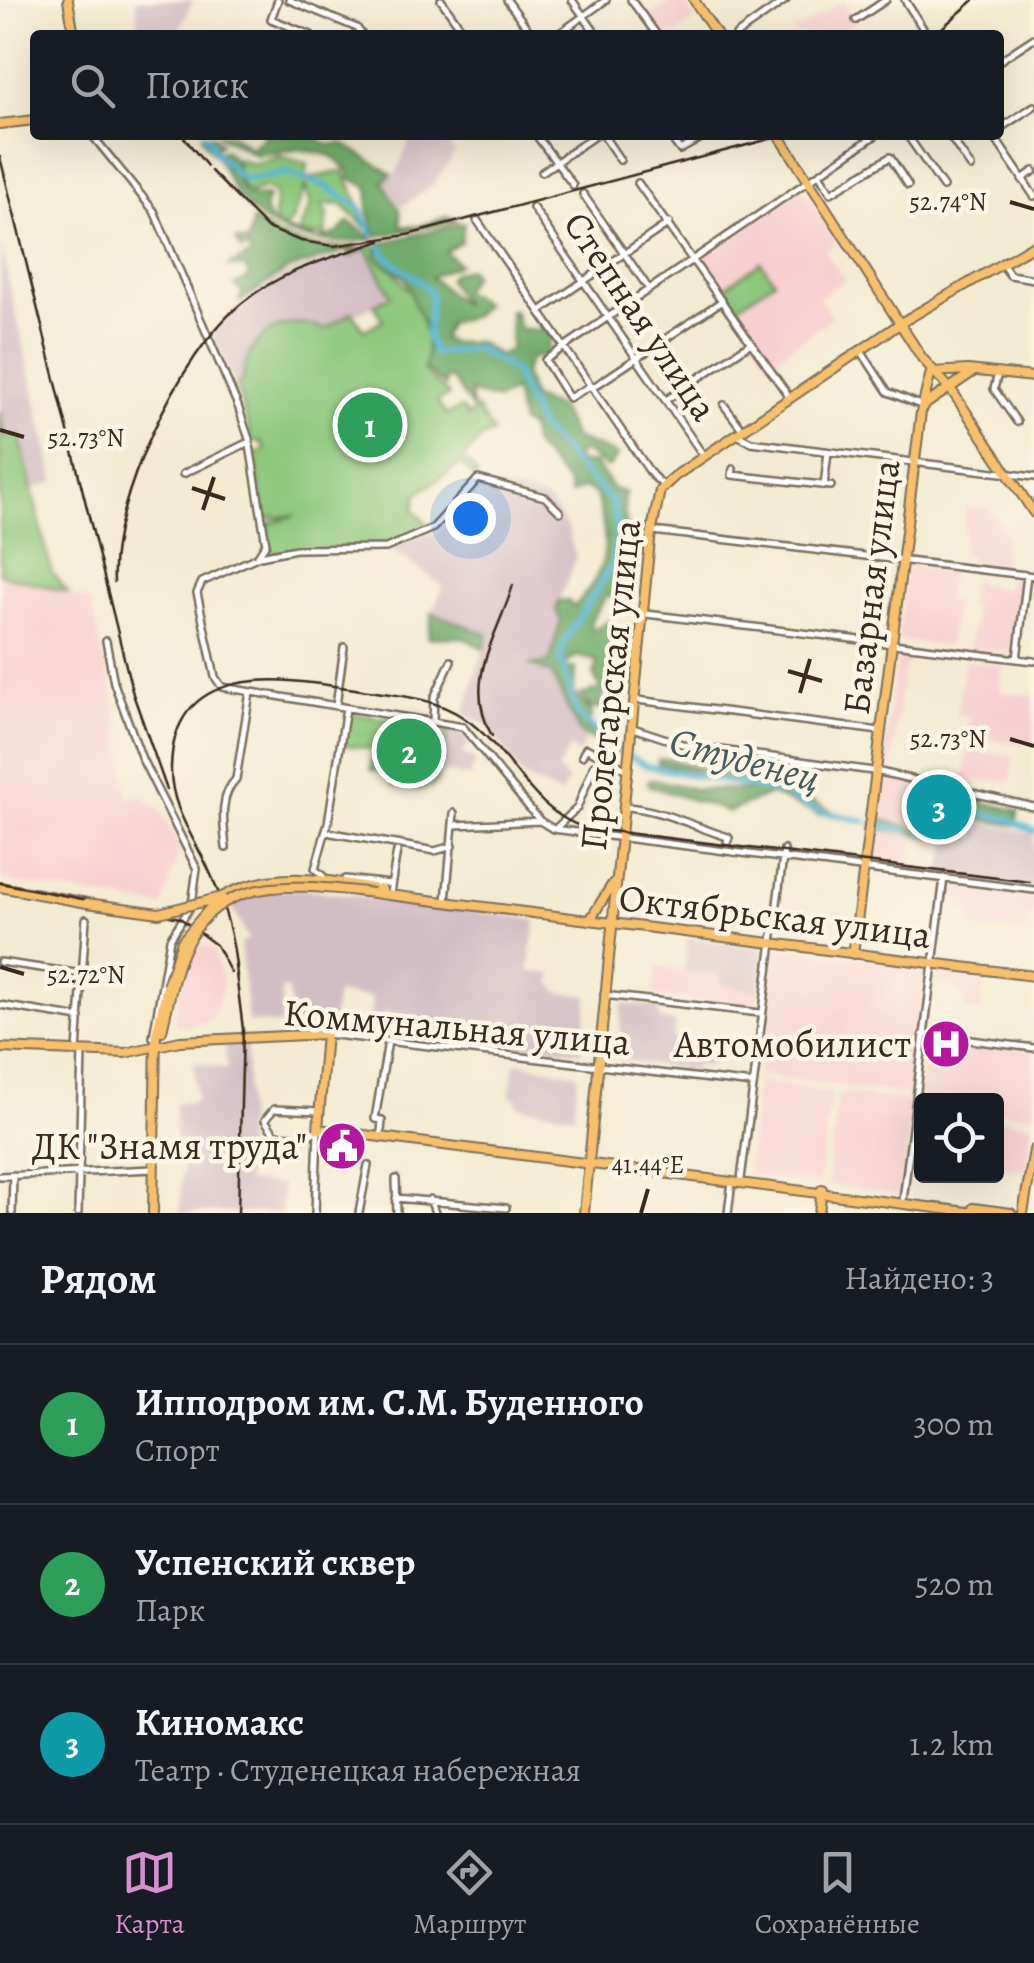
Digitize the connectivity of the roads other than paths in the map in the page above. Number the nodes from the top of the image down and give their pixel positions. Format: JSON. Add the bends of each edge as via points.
{"nodes":[{"id":1,"x":68,"y":0,"type":"edge"},
{"id":2,"x":278,"y":0,"type":"edge"},
{"id":3,"x":289,"y":0,"type":"edge"},
{"id":4,"x":441,"y":0,"type":"edge"},
{"id":5,"x":507,"y":0,"type":"edge"},
{"id":6,"x":572,"y":0,"type":"edge"},
{"id":7,"x":606,"y":0,"type":"edge"},
{"id":8,"x":631,"y":0,"type":"edge"},
{"id":9,"x":694,"y":0,"type":"edge"},
{"id":10,"x":786,"y":0,"type":"edge"},
{"id":11,"x":886,"y":0,"type":"edge"},
{"id":12,"x":905,"y":0,"type":"edge"},
{"id":13,"x":584,"y":16,"type":"junction"},
{"id":14,"x":856,"y":20,"type":"dead end"},
{"id":15,"x":73,"y":30,"type":"edge"},
{"id":16,"x":299,"y":30,"type":"edge"},
{"id":17,"x":355,"y":30,"type":"edge"},
{"id":18,"x":462,"y":30,"type":"edge"},
{"id":19,"x":528,"y":30,"type":"edge"},
{"id":20,"x":564,"y":30,"type":"edge"},
{"id":21,"x":594,"y":30,"type":"edge"},
{"id":22,"x":652,"y":30,"type":"edge"},
{"id":23,"x":713,"y":30,"type":"edge"},
{"id":24,"x":743,"y":30,"type":"edge"},
{"id":25,"x":924,"y":30,"type":"edge"},
{"id":26,"x":1034,"y":38,"type":"edge"},
{"id":27,"x":1004,"y":58,"type":"edge"},
{"id":28,"x":1034,"y":106,"type":"edge"},
{"id":29,"x":30,"y":121,"type":"edge"},
{"id":30,"x":0,"y":124,"type":"edge"},
{"id":31,"x":1004,"y":126,"type":"edge"},
{"id":32,"x":96,"y":140,"type":"edge"},
{"id":33,"x":540,"y":140,"type":"edge"},
{"id":34,"x":591,"y":140,"type":"edge"},
{"id":35,"x":603,"y":140,"type":"edge"},
{"id":36,"x":673,"y":140,"type":"edge"},
{"id":37,"x":698,"y":140,"type":"edge"},
{"id":38,"x":782,"y":140,"type":"edge"},
{"id":39,"x":869,"y":140,"type":"edge"},
{"id":40,"x":910,"y":140,"type":"edge"},
{"id":41,"x":952,"y":140,"type":"edge"},
{"id":42,"x":996,"y":140,"type":"edge"},
{"id":43,"x":620,"y":160,"type":"dead end"},
{"id":44,"x":558,"y":161,"type":"junction"},
{"id":45,"x":971,"y":167,"type":"dead end"},
{"id":46,"x":542,"y":172,"type":"dead end"},
{"id":47,"x":1034,"y":172,"type":"edge"},
{"id":48,"x":819,"y":174,"type":"junction"},
{"id":49,"x":1022,"y":179,"type":"junction"},
{"id":50,"x":807,"y":181,"type":"junction"},
{"id":51,"x":638,"y":183,"type":"dead end"},
{"id":52,"x":572,"y":185,"type":"dead end"},
{"id":53,"x":908,"y":185,"type":"dead end"},
{"id":54,"x":942,"y":187,"type":"dead end"},
{"id":55,"x":583,"y":194,"type":"dead end"},
{"id":56,"x":1034,"y":196,"type":"edge"},
{"id":57,"x":533,"y":208,"type":"dead end"},
{"id":58,"x":477,"y":220,"type":"dead end"},
{"id":59,"x":669,"y":223,"type":"junction"},
{"id":60,"x":1034,"y":245,"type":"edge"},
{"id":61,"x":625,"y":254,"type":"junction"},
{"id":62,"x":693,"y":259,"type":"junction"},
{"id":63,"x":1001,"y":262,"type":"junction"},
{"id":64,"x":1034,"y":279,"type":"edge"},
{"id":65,"x":584,"y":282,"type":"junction"},
{"id":66,"x":650,"y":289,"type":"junction"},
{"id":67,"x":722,"y":300,"type":"junction"},
{"id":68,"x":540,"y":311,"type":"junction"},
{"id":69,"x":608,"y":316,"type":"junction"},
{"id":70,"x":900,"y":324,"type":"junction"},
{"id":71,"x":752,"y":343,"type":"junction"},
{"id":72,"x":564,"y":346,"type":"junction"},
{"id":73,"x":861,"y":351,"type":"junction"},
{"id":74,"x":637,"y":358,"type":"junction"},
{"id":75,"x":932,"y":372,"type":"junction"},
{"id":76,"x":980,"y":372,"type":"junction"},
{"id":77,"x":998,"y":373,"type":"junction"},
{"id":78,"x":1034,"y":377,"type":"edge"},
{"id":79,"x":591,"y":387,"type":"junction"},
{"id":80,"x":948,"y":387,"type":"junction"},
{"id":81,"x":790,"y":398,"type":"junction"},
{"id":82,"x":666,"y":400,"type":"junction"},
{"id":83,"x":724,"y":405,"type":"dead end"},
{"id":84,"x":923,"y":406,"type":"junction"},
{"id":85,"x":1016,"y":422,"type":"dead end"},
{"id":86,"x":739,"y":432,"type":"junction"},
{"id":87,"x":249,"y":442,"type":"junction"},
{"id":88,"x":828,"y":452,"type":"junction"},
{"id":89,"x":703,"y":455,"type":"junction"},
{"id":90,"x":914,"y":462,"type":"junction"},
{"id":91,"x":733,"y":468,"type":"dead end"},
{"id":92,"x":1007,"y":473,"type":"junction"},
{"id":93,"x":183,"y":474,"type":"dead end"},
{"id":94,"x":1034,"y":476,"type":"edge"},
{"id":95,"x":664,"y":485,"type":"junction"},
{"id":96,"x":560,"y":512,"type":"dead end"},
{"id":97,"x":1034,"y":514,"type":"edge"},
{"id":98,"x":653,"y":530,"type":"junction"},
{"id":99,"x":257,"y":556,"type":"junction"},
{"id":100,"x":902,"y":560,"type":"junction"},
{"id":101,"x":1030,"y":575,"type":"edge"},
{"id":102,"x":646,"y":614,"type":"junction"},
{"id":103,"x":106,"y":641,"type":"dead end"},
{"id":104,"x":892,"y":645,"type":"junction"},
{"id":105,"x":344,"y":646,"type":"dead end"},
{"id":106,"x":1017,"y":659,"type":"junction"},
{"id":107,"x":451,"y":661,"type":"dead end"},
{"id":108,"x":1034,"y":661,"type":"edge"},
{"id":109,"x":250,"y":692,"type":"junction"},
{"id":110,"x":637,"y":700,"type":"junction"},
{"id":111,"x":336,"y":706,"type":"junction"},
{"id":112,"x":346,"y":708,"type":"junction"},
{"id":113,"x":433,"y":721,"type":"junction"},
{"id":114,"x":633,"y":728,"type":"junction"},
{"id":115,"x":880,"y":730,"type":"junction"},
{"id":116,"x":582,"y":756,"type":"dead end"},
{"id":117,"x":594,"y":764,"type":"dead end"},
{"id":118,"x":630,"y":770,"type":"junction"},
{"id":119,"x":875,"y":772,"type":"junction"},
{"id":120,"x":1034,"y":807,"type":"edge"},
{"id":121,"x":626,"y":808,"type":"junction"},
{"id":122,"x":454,"y":814,"type":"dead end"},
{"id":123,"x":540,"y":822,"type":"junction"},
{"id":124,"x":455,"y":825,"type":"junction"},
{"id":125,"x":555,"y":829,"type":"junction"},
{"id":126,"x":326,"y":832,"type":"junction"},
{"id":127,"x":728,"y":837,"type":"dead end"},
{"id":128,"x":622,"y":840,"type":"junction"},
{"id":129,"x":452,"y":846,"type":"junction"},
{"id":130,"x":226,"y":848,"type":"dead end"},
{"id":131,"x":784,"y":850,"type":"dead end"},
{"id":132,"x":396,"y":851,"type":"dead end"},
{"id":133,"x":782,"y":858,"type":"junction"},
{"id":134,"x":863,"y":869,"type":"junction"},
{"id":135,"x":617,"y":874,"type":"junction"},
{"id":136,"x":944,"y":878,"type":"junction"},
{"id":137,"x":0,"y":887,"type":"edge"},
{"id":138,"x":390,"y":889,"type":"junction"},
{"id":139,"x":373,"y":890,"type":"junction"},
{"id":140,"x":1034,"y":890,"type":"edge"},
{"id":141,"x":222,"y":897,"type":"junction"},
{"id":142,"x":446,"y":901,"type":"junction"},
{"id":143,"x":86,"y":919,"type":"dead end"},
{"id":144,"x":590,"y":920,"type":"junction"},
{"id":145,"x":612,"y":923,"type":"junction"},
{"id":146,"x":770,"y":944,"type":"junction"},
{"id":147,"x":853,"y":954,"type":"junction"},
{"id":148,"x":0,"y":962,"type":"edge"},
{"id":149,"x":933,"y":963,"type":"junction"},
{"id":150,"x":82,"y":974,"type":"junction"},
{"id":151,"x":1034,"y":976,"type":"edge"},
{"id":152,"x":170,"y":987,"type":"junction"},
{"id":153,"x":604,"y":995,"type":"junction"},
{"id":154,"x":0,"y":1006,"type":"edge"},
{"id":155,"x":761,"y":1013,"type":"junction"},
{"id":156,"x":80,"y":1018,"type":"junction"},
{"id":157,"x":326,"y":1034,"type":"junction"},
{"id":158,"x":923,"y":1034,"type":"junction"},
{"id":159,"x":388,"y":1041,"type":"junction"},
{"id":160,"x":156,"y":1044,"type":"junction"},
{"id":161,"x":0,"y":1048,"type":"edge"},
{"id":162,"x":1034,"y":1048,"type":"edge"},
{"id":163,"x":79,"y":1051,"type":"junction"},
{"id":164,"x":599,"y":1066,"type":"junction"},
{"id":165,"x":753,"y":1084,"type":"junction"},
{"id":166,"x":314,"y":1112,"type":"junction"},
{"id":167,"x":318,"y":1126,"type":"junction"},
{"id":168,"x":381,"y":1133,"type":"junction"},
{"id":169,"x":308,"y":1137,"type":"junction"},
{"id":170,"x":318,"y":1141,"type":"junction"},
{"id":171,"x":1034,"y":1150,"type":"edge"},
{"id":172,"x":589,"y":1162,"type":"junction"},
{"id":173,"x":368,"y":1165,"type":"dead end"},
{"id":174,"x":154,"y":1169,"type":"junction"},
{"id":175,"x":79,"y":1173,"type":"junction"},
{"id":176,"x":13,"y":1175,"type":"junction"},
{"id":177,"x":0,"y":1176,"type":"edge"},
{"id":178,"x":396,"y":1179,"type":"dead end"},
{"id":179,"x":738,"y":1181,"type":"junction"},
{"id":180,"x":822,"y":1192,"type":"junction"},
{"id":181,"x":1030,"y":1194,"type":"edge"},
{"id":182,"x":396,"y":1198,"type":"junction"},
{"id":183,"x":430,"y":1199,"type":"junction"},
{"id":184,"x":902,"y":1202,"type":"junction"},
{"id":185,"x":506,"y":1208,"type":"dead end"},
{"id":186,"x":1028,"y":1212,"type":"edge"},
{"id":187,"x":12,"y":1213,"type":"edge"},
{"id":188,"x":78,"y":1213,"type":"edge"},
{"id":189,"x":153,"y":1213,"type":"edge"},
{"id":190,"x":316,"y":1213,"type":"edge"},
{"id":191,"x":359,"y":1213,"type":"edge"},
{"id":192,"x":397,"y":1213,"type":"edge"},
{"id":193,"x":435,"y":1213,"type":"edge"},
{"id":194,"x":584,"y":1213,"type":"edge"},
{"id":195,"x":728,"y":1213,"type":"edge"},
{"id":196,"x":819,"y":1213,"type":"edge"},
{"id":197,"x":975,"y":1213,"type":"edge"},
{"id":198,"x":1010,"y":1213,"type":"edge"}],
"edges":[{"from":1,"to":15,"type":"main road"},
{"from":2,"to":16,"type":"street","via":[[271,19]]},
{"from":3,"to":17,"type":"street"},
{"from":4,"to":18,"type":"street"},
{"from":5,"to":19,"type":"street"},
{"from":6,"to":13,"type":"street"},
{"from":7,"to":13,"type":"street"},
{"from":8,"to":22,"type":"street"},
{"from":9,"to":23,"type":"main road"},
{"from":10,"to":24,"type":"street"},
{"from":11,"to":14,"type":"street"},
{"from":12,"to":25,"type":"street"},
{"from":13,"to":20,"type":"street"},
{"from":13,"to":21,"type":"street"},
{"from":26,"to":27,"type":"street"},
{"from":28,"to":31,"type":"street"},
{"from":29,"to":30,"type":"main road"},
{"from":32,"to":87,"type":"street","via":[[154,211]]},
{"from":33,"to":44,"type":"street"},
{"from":34,"to":44,"type":"street"},
{"from":35,"to":43,"type":"street"},
{"from":36,"to":37,"type":"street","via":[[680,150]]},
{"from":38,"to":50,"type":"main road"},
{"from":39,"to":48,"type":"street"},
{"from":40,"to":54,"type":"street"},
{"from":41,"to":45,"type":"street"},
{"from":42,"to":49,"type":"street"},
{"from":44,"to":46,"type":"street"},
{"from":44,"to":52,"type":"street"},
{"from":47,"to":49,"type":"street"},
{"from":48,"to":50,"type":"street"},
{"from":48,"to":53,"type":"street","via":[[831,192],[890,157]]},
{"from":49,"to":56,"type":"street"},
{"from":50,"to":62,"type":"street"},
{"from":50,"to":70,"type":"main road"},
{"from":51,"to":59,"type":"street"},
{"from":55,"to":61,"type":"street"},
{"from":57,"to":65,"type":"street","name":"Степная улица"},
{"from":58,"to":68,"type":"street"},
{"from":59,"to":61,"type":"street"},
{"from":59,"to":62,"type":"street"},
{"from":60,"to":63,"type":"main road","name":"Пролетарская улица"},
{"from":61,"to":65,"type":"street"},
{"from":61,"to":66,"type":"street"},
{"from":62,"to":66,"type":"street"},
{"from":62,"to":67,"type":"street"},
{"from":63,"to":64,"type":"street","via":[[1010,276]]},
{"from":63,"to":70,"type":"main road","name":"Пролетарская улица"},
{"from":65,"to":68,"type":"street"},
{"from":65,"to":69,"type":"street","name":"Степная улица"},
{"from":66,"to":69,"type":"street"},
{"from":67,"to":71,"type":"street"},
{"from":67,"to":74,"type":"street"},
{"from":68,"to":72,"type":"street"},
{"from":69,"to":72,"type":"street"},
{"from":69,"to":74,"type":"street","name":"Степная улица"},
{"from":70,"to":73,"type":"main road","name":"Пролетарская улица"},
{"from":70,"to":75,"type":"main road"},
{"from":71,"to":81,"type":"street"},
{"from":71,"to":82,"type":"street"},
{"from":72,"to":79,"type":"street"},
{"from":72,"to":79,"type":"street","via":[[544,361],[556,381],[570,399]]},
{"from":73,"to":81,"type":"main road","name":"Пролетарская улица"},
{"from":73,"to":84,"type":"street","via":[[888,392]]},
{"from":74,"to":79,"type":"street"},
{"from":74,"to":82,"type":"street","name":"Степная улица"},
{"from":75,"to":76,"type":"main road"},
{"from":75,"to":80,"type":"main road"},
{"from":75,"to":84,"type":"main road","name":"Базарная улица"},
{"from":76,"to":77,"type":"main road"},
{"from":76,"to":80,"type":"main road"},
{"from":77,"to":78,"type":"main road"},
{"from":77,"to":85,"type":"street","via":[[994,389]]},
{"from":79,"to":95,"type":"street"},
{"from":80,"to":84,"type":"main road"},
{"from":80,"to":92,"type":"main road"},
{"from":81,"to":86,"type":"main road","name":"Пролетарская улица"},
{"from":82,"to":89,"type":"street","name":"Степная улица"},
{"from":83,"to":86,"type":"street"},
{"from":84,"to":90,"type":"main road","name":"Базарная улица"},
{"from":86,"to":88,"type":"street","via":[[743,441]]},
{"from":86,"to":89,"type":"main road","name":"Пролетарская улица"},
{"from":87,"to":93,"type":"street"},
{"from":87,"to":99,"type":"street","via":[[265,547]]},
{"from":88,"to":90,"type":"street"},
{"from":88,"to":91,"type":"street","via":[[827,486],[732,475]]},
{"from":89,"to":95,"type":"main road","name":"Пролетарская улица"},
{"from":90,"to":92,"type":"street"},
{"from":90,"to":100,"type":"main road","name":"Базарная улица"},
{"from":92,"to":94,"type":"street"},
{"from":92,"to":97,"type":"main road"},
{"from":95,"to":98,"type":"main road","name":"Пролетарская улица"},
{"from":96,"to":99,"type":"street","via":[[545,497],[478,479],[433,528],[386,548]]},
{"from":98,"to":100,"type":"street"},
{"from":98,"to":102,"type":"main road","name":"Пролетарская улица"},
{"from":99,"to":109,"type":"street","via":[[198,587],[220,685]]},
{"from":100,"to":101,"type":"street"},
{"from":100,"to":104,"type":"main road","name":"Базарная улица"},
{"from":101,"to":106,"type":"street"},
{"from":102,"to":104,"type":"street"},
{"from":102,"to":110,"type":"main road","name":"Пролетарская улица"},
{"from":103,"to":160,"type":"street","via":[[113,681],[142,758],[197,869],[192,904],[170,939],[153,1022]]},
{"from":104,"to":106,"type":"street"},
{"from":104,"to":115,"type":"main road","name":"Базарная улица"},
{"from":105,"to":111,"type":"street"},
{"from":106,"to":108,"type":"street"},
{"from":107,"to":113,"type":"street","via":[[434,698]]},
{"from":109,"to":111,"type":"street"},
{"from":109,"to":130,"type":"street","via":[[236,780],[224,808]]},
{"from":110,"to":114,"type":"main road","name":"Пролетарская улица"},
{"from":110,"to":115,"type":"street"},
{"from":111,"to":112,"type":"street"},
{"from":112,"to":113,"type":"street"},
{"from":112,"to":126,"type":"street"},
{"from":113,"to":123,"type":"street","via":[[470,732]]},
{"from":114,"to":118,"type":"main road","name":"Пролетарская улица"},
{"from":114,"to":119,"type":"street","via":[[688,746]]},
{"from":115,"to":119,"type":"main road","name":"Базарная улица"},
{"from":116,"to":118,"type":"street","via":[[586,748]]},
{"from":117,"to":125,"type":"street","via":[[577,808]]},
{"from":118,"to":121,"type":"main road","name":"Пролетарская улица"},
{"from":119,"to":120,"type":"street"},
{"from":119,"to":134,"type":"main road","name":"Базарная улица"},
{"from":121,"to":127,"type":"street"},
{"from":121,"to":128,"type":"main road","name":"Пролетарская улица"},
{"from":122,"to":124,"type":"street"},
{"from":123,"to":124,"type":"street"},
{"from":123,"to":125,"type":"street"},
{"from":124,"to":129,"type":"street"},
{"from":125,"to":128,"type":"street"},
{"from":126,"to":129,"type":"street","via":[[434,851]]},
{"from":126,"to":138,"type":"street","via":[[316,874]]},
{"from":128,"to":133,"type":"street"},
{"from":128,"to":135,"type":"main road","name":"Пролетарская улица"},
{"from":129,"to":142,"type":"street"},
{"from":131,"to":133,"type":"street"},
{"from":132,"to":138,"type":"street"},
{"from":133,"to":134,"type":"street"},
{"from":133,"to":146,"type":"street"},
{"from":134,"to":136,"type":"street"},
{"from":134,"to":147,"type":"main road","name":"Базарная улица"},
{"from":135,"to":144,"type":"main road"},
{"from":135,"to":145,"type":"main road","name":"Пролетарская улица"},
{"from":136,"to":140,"type":"street"},
{"from":136,"to":149,"type":"street"},
{"from":137,"to":141,"type":"main road","bridge":true,"via":[[166,912]]},
{"from":138,"to":139,"type":"main road","name":"Октябрьская улица"},
{"from":138,"to":142,"type":"main road","name":"Октябрьская улица"},
{"from":139,"to":141,"type":"main road","bridge":true,"via":[[280,879]]},
{"from":139,"to":152,"type":"main road","bridge":true,"via":[[279,884],[239,894],[193,933]]},
{"from":141,"to":152,"type":"main road","bridge":true,"via":[[185,934]]},
{"from":142,"to":144,"type":"main road","name":"Октябрьская улица"},
{"from":143,"to":150,"type":"street"},
{"from":144,"to":145,"type":"main road","name":"Октябрьская улица"},
{"from":145,"to":146,"type":"main road","name":"Октябрьская улица"},
{"from":145,"to":153,"type":"main road","name":"Пролетарская улица"},
{"from":146,"to":147,"type":"main road","name":"Октябрьская улица"},
{"from":146,"to":155,"type":"street"},
{"from":147,"to":149,"type":"main road","name":"Октябрьская улица"},
{"from":148,"to":150,"type":"street"},
{"from":149,"to":151,"type":"main road","name":"Октябрьская улица"},
{"from":149,"to":158,"type":"street"},
{"from":150,"to":156,"type":"street"},
{"from":152,"to":160,"type":"main road"},
{"from":153,"to":155,"type":"street"},
{"from":153,"to":164,"type":"main road","name":"Пролетарская улица"},
{"from":154,"to":156,"type":"street"},
{"from":155,"to":165,"type":"street"},
{"from":156,"to":163,"type":"street"},
{"from":157,"to":159,"type":"street","name":"Коммунальная улица"},
{"from":157,"to":160,"type":"main road","name":"Коммунальная улица"},
{"from":157,"to":166,"type":"main road"},
{"from":158,"to":162,"type":"street"},
{"from":158,"to":184,"type":"street"},
{"from":159,"to":164,"type":"street","name":"Коммунальная улица"},
{"from":159,"to":168,"type":"street","via":[[375,1119],[382,1120]]},
{"from":160,"to":163,"type":"main road","name":"Коммунальная улица","via":[[125,1052]]},
{"from":160,"to":174,"type":"main road"},
{"from":161,"to":163,"type":"main road","name":"Коммунальная улица"},
{"from":163,"to":175,"type":"street"},
{"from":164,"to":165,"type":"street","name":"Коммунальная улица"},
{"from":164,"to":172,"type":"main road","name":"Пролетарская улица"},
{"from":165,"to":179,"type":"street"},
{"from":166,"to":167,"type":"main road"},
{"from":166,"to":169,"type":"street","via":[[274,1110],[265,1120],[275,1135]]},
{"from":167,"to":168,"type":"main road"},
{"from":167,"to":169,"type":"street"},
{"from":167,"to":170,"type":"street"},
{"from":167,"to":172,"type":"main road"},
{"from":168,"to":172,"type":"main road"},
{"from":169,"to":170,"type":"street"},
{"from":170,"to":190,"type":"street"},
{"from":171,"to":181,"type":"main road"},
{"from":172,"to":179,"type":"main road"},
{"from":172,"to":194,"type":"main road","name":"Пролетарская улица"},
{"from":173,"to":191,"type":"street"},
{"from":174,"to":175,"type":"street"},
{"from":174,"to":189,"type":"main road"},
{"from":175,"to":176,"type":"street"},
{"from":175,"to":188,"type":"street"},
{"from":176,"to":177,"type":"street"},
{"from":176,"to":187,"type":"street"},
{"from":178,"to":182,"type":"street"},
{"from":179,"to":180,"type":"main road"},
{"from":179,"to":195,"type":"street"},
{"from":180,"to":184,"type":"main road"},
{"from":180,"to":196,"type":"main road"},
{"from":181,"to":186,"type":"main road"},
{"from":182,"to":183,"type":"street"},
{"from":182,"to":192,"type":"street"},
{"from":183,"to":185,"type":"street"},
{"from":183,"to":193,"type":"street"},
{"from":184,"to":197,"type":"main road"},
{"from":184,"to":198,"type":"main road"}]}
